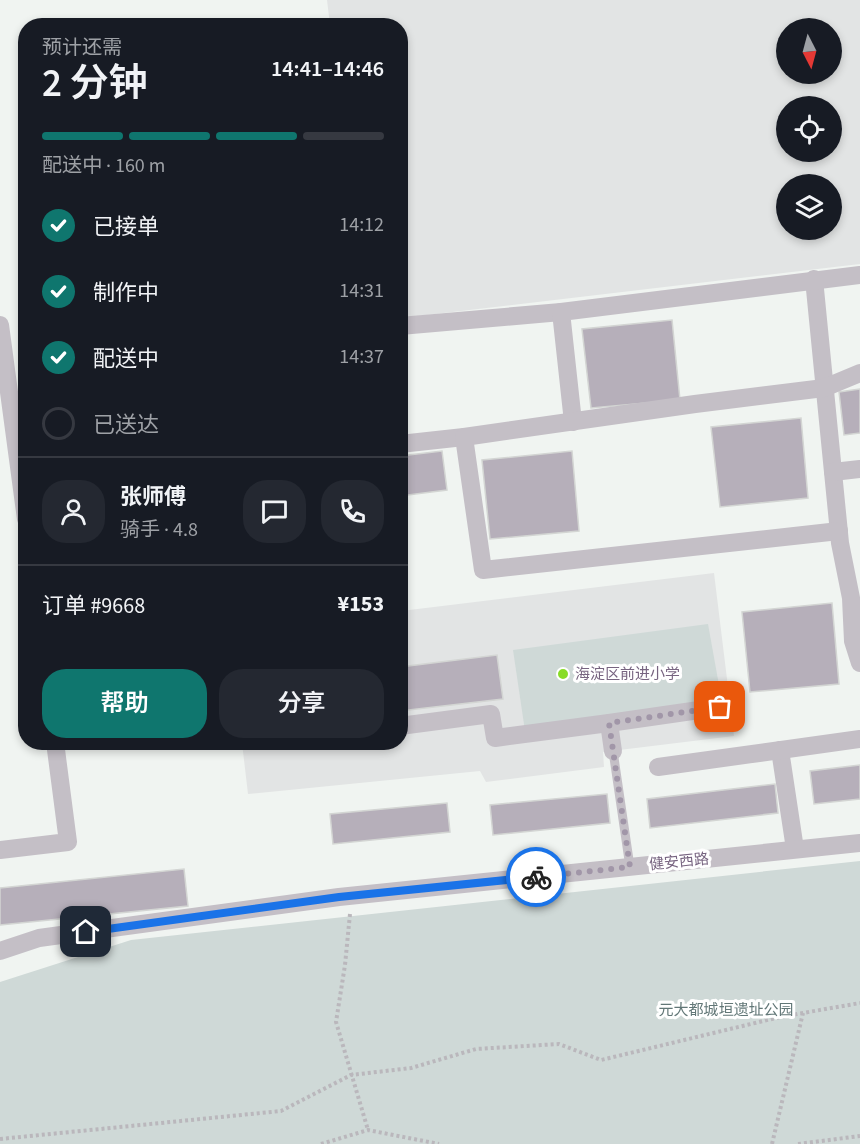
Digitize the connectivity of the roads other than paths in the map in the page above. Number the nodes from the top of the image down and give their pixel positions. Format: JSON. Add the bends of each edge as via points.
{"nodes":[{"id":1,"x":860,"y":274,"type":"edge"},
{"id":2,"x":814,"y":279,"type":"junction"},
{"id":3,"x":561,"y":312,"type":"junction"},
{"id":4,"x":0,"y":325,"type":"edge"},
{"id":5,"x":408,"y":325,"type":"edge"},
{"id":6,"x":860,"y":372,"type":"edge"},
{"id":7,"x":824,"y":388,"type":"junction"},
{"id":8,"x":573,"y":422,"type":"junction"},
{"id":9,"x":464,"y":437,"type":"junction"},
{"id":10,"x":408,"y":443,"type":"edge"},
{"id":11,"x":18,"y":459,"type":"edge"},
{"id":12,"x":860,"y":469,"type":"edge"},
{"id":13,"x":833,"y":472,"type":"junction"},
{"id":14,"x":839,"y":531,"type":"junction"},
{"id":15,"x":851,"y":554,"type":"edge"},
{"id":16,"x":856,"y":603,"type":"edge"},
{"id":17,"x":860,"y":663,"type":"edge"},
{"id":18,"x":720,"y":707,"type":"dead end"},
{"id":19,"x":609,"y":723,"type":"junction"},
{"id":20,"x":408,"y":725,"type":"edge"},
{"id":21,"x":860,"y":739,"type":"edge"},
{"id":22,"x":56,"y":750,"type":"edge"},
{"id":23,"x":780,"y":750,"type":"junction"},
{"id":24,"x":613,"y":751,"type":"joint"},
{"id":25,"x":658,"y":767,"type":"dead end"},
{"id":26,"x":860,"y":843,"type":"edge"},
{"id":27,"x":795,"y":849,"type":"junction"},
{"id":28,"x":0,"y":850,"type":"edge"},
{"id":29,"x":630,"y":867,"type":"junction"},
{"id":30,"x":0,"y":951,"type":"edge"}],
"edges":[{"from":1,"to":2,"type":"street"},
{"from":2,"to":3,"type":"street"},
{"from":2,"to":7,"type":"street"},
{"from":3,"to":5,"type":"street"},
{"from":3,"to":8,"type":"street"},
{"from":4,"to":11,"type":"street"},
{"from":6,"to":7,"type":"street"},
{"from":7,"to":8,"type":"street"},
{"from":7,"to":13,"type":"street"},
{"from":8,"to":9,"type":"street"},
{"from":9,"to":10,"type":"street"},
{"from":9,"to":14,"type":"street","via":[[483,570]]},
{"from":12,"to":13,"type":"street"},
{"from":13,"to":14,"type":"street"},
{"from":14,"to":15,"type":"street"},
{"from":15,"to":16,"type":"street"},
{"from":16,"to":17,"type":"street","via":[[853,641]]},
{"from":18,"to":19,"type":"street"},
{"from":19,"to":20,"type":"street","via":[[495,738],[491,714]]},
{"from":19,"to":24,"type":"street"},
{"from":21,"to":23,"type":"street"},
{"from":22,"to":28,"type":"street","via":[[68,842]]},
{"from":23,"to":25,"type":"street"},
{"from":23,"to":27,"type":"street"},
{"from":24,"to":29,"type":"lane"},
{"from":26,"to":27,"type":"street","name":"健安西路"},
{"from":27,"to":29,"type":"street","name":"健安西路"},
{"from":29,"to":30,"type":"street","name":"健安西路","via":[[351,896],[39,938]]}]}
